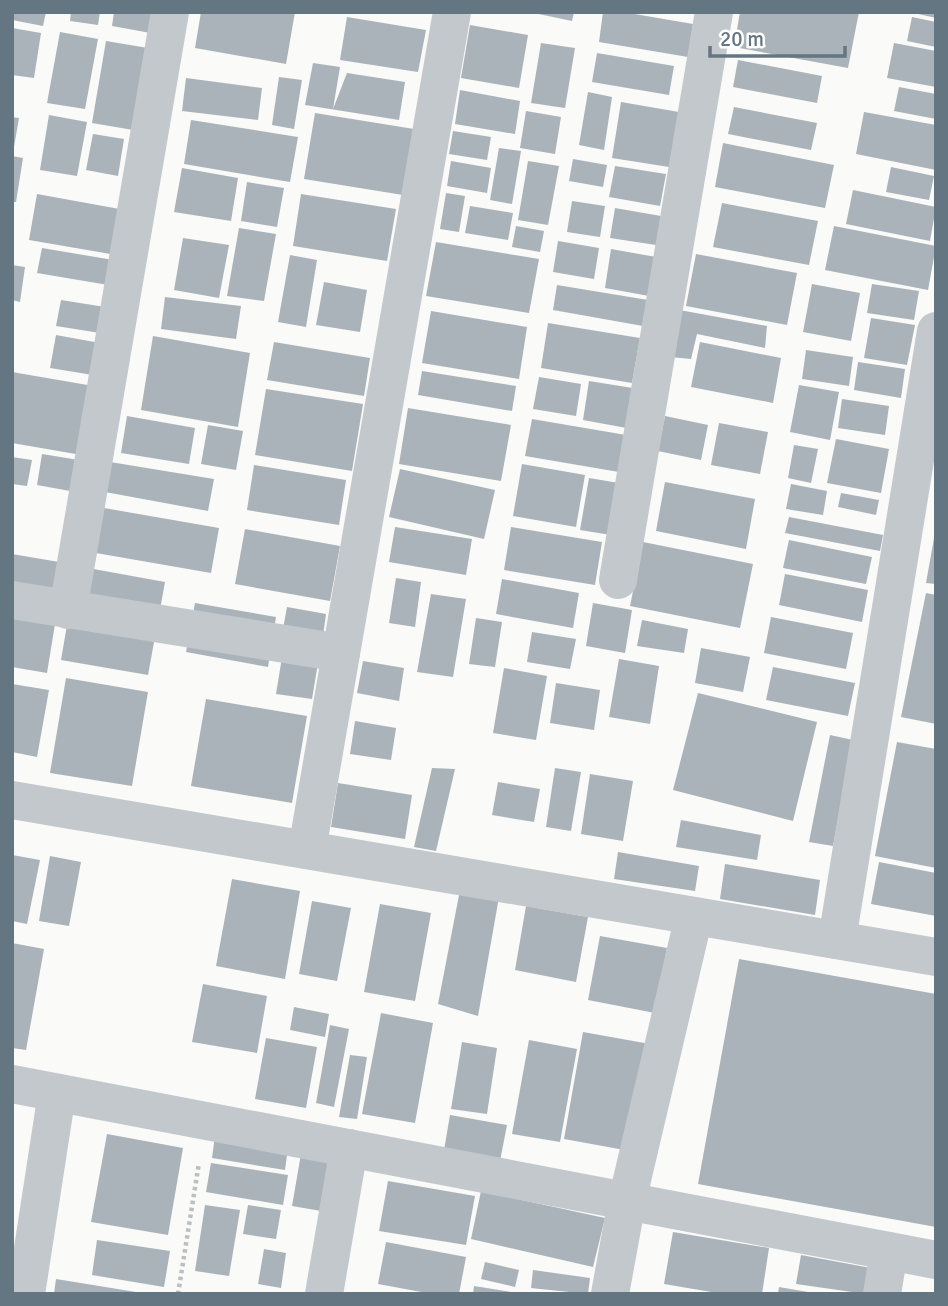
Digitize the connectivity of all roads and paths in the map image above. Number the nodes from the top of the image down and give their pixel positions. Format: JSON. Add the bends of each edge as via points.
{"nodes":[{"id":1,"x":170,"y":12,"type":"edge"},
{"id":2,"x":452,"y":12,"type":"edge"},
{"id":3,"x":713,"y":12,"type":"edge"},
{"id":4,"x":936,"y":331,"type":"edge"},
{"id":5,"x":618,"y":580,"type":"dead end"},
{"id":6,"x":12,"y":600,"type":"edge"},
{"id":7,"x":68,"y":610,"type":"junction"},
{"id":8,"x":341,"y":653,"type":"junction"},
{"id":9,"x":12,"y":800,"type":"edge"},
{"id":10,"x":307,"y":850,"type":"junction"},
{"id":11,"x":694,"y":916,"type":"junction"},
{"id":12,"x":837,"y":940,"type":"junction"},
{"id":13,"x":936,"y":957,"type":"edge"},
{"id":14,"x":12,"y":1084,"type":"edge"},
{"id":15,"x":57,"y":1093,"type":"junction"},
{"id":16,"x":205,"y":1121,"type":"junction"},
{"id":17,"x":349,"y":1148,"type":"junction"},
{"id":18,"x":627,"y":1201,"type":"junction"},
{"id":19,"x":889,"y":1251,"type":"junction"},
{"id":20,"x":936,"y":1260,"type":"edge"},
{"id":21,"x":26,"y":1294,"type":"edge"},
{"id":22,"x":178,"y":1294,"type":"edge"},
{"id":23,"x":324,"y":1294,"type":"edge"},
{"id":24,"x":610,"y":1294,"type":"edge"},
{"id":25,"x":882,"y":1294,"type":"edge"}],
"edges":[{"from":1,"to":7,"type":"street"},
{"from":2,"to":8,"type":"street"},
{"from":3,"to":5,"type":"street"},
{"from":4,"to":12,"type":"street"},
{"from":6,"to":7,"type":"street"},
{"from":7,"to":8,"type":"street"},
{"from":8,"to":10,"type":"street"},
{"from":9,"to":10,"type":"street"},
{"from":10,"to":11,"type":"street"},
{"from":11,"to":12,"type":"street"},
{"from":11,"to":18,"type":"street"},
{"from":12,"to":13,"type":"street"},
{"from":14,"to":15,"type":"street"},
{"from":15,"to":16,"type":"street"},
{"from":15,"to":21,"type":"street"},
{"from":16,"to":17,"type":"street"},
{"from":16,"to":22,"type":"path"},
{"from":17,"to":18,"type":"street"},
{"from":17,"to":23,"type":"street"},
{"from":18,"to":19,"type":"street"},
{"from":18,"to":24,"type":"street"},
{"from":19,"to":20,"type":"street"},
{"from":19,"to":25,"type":"street"}]}
